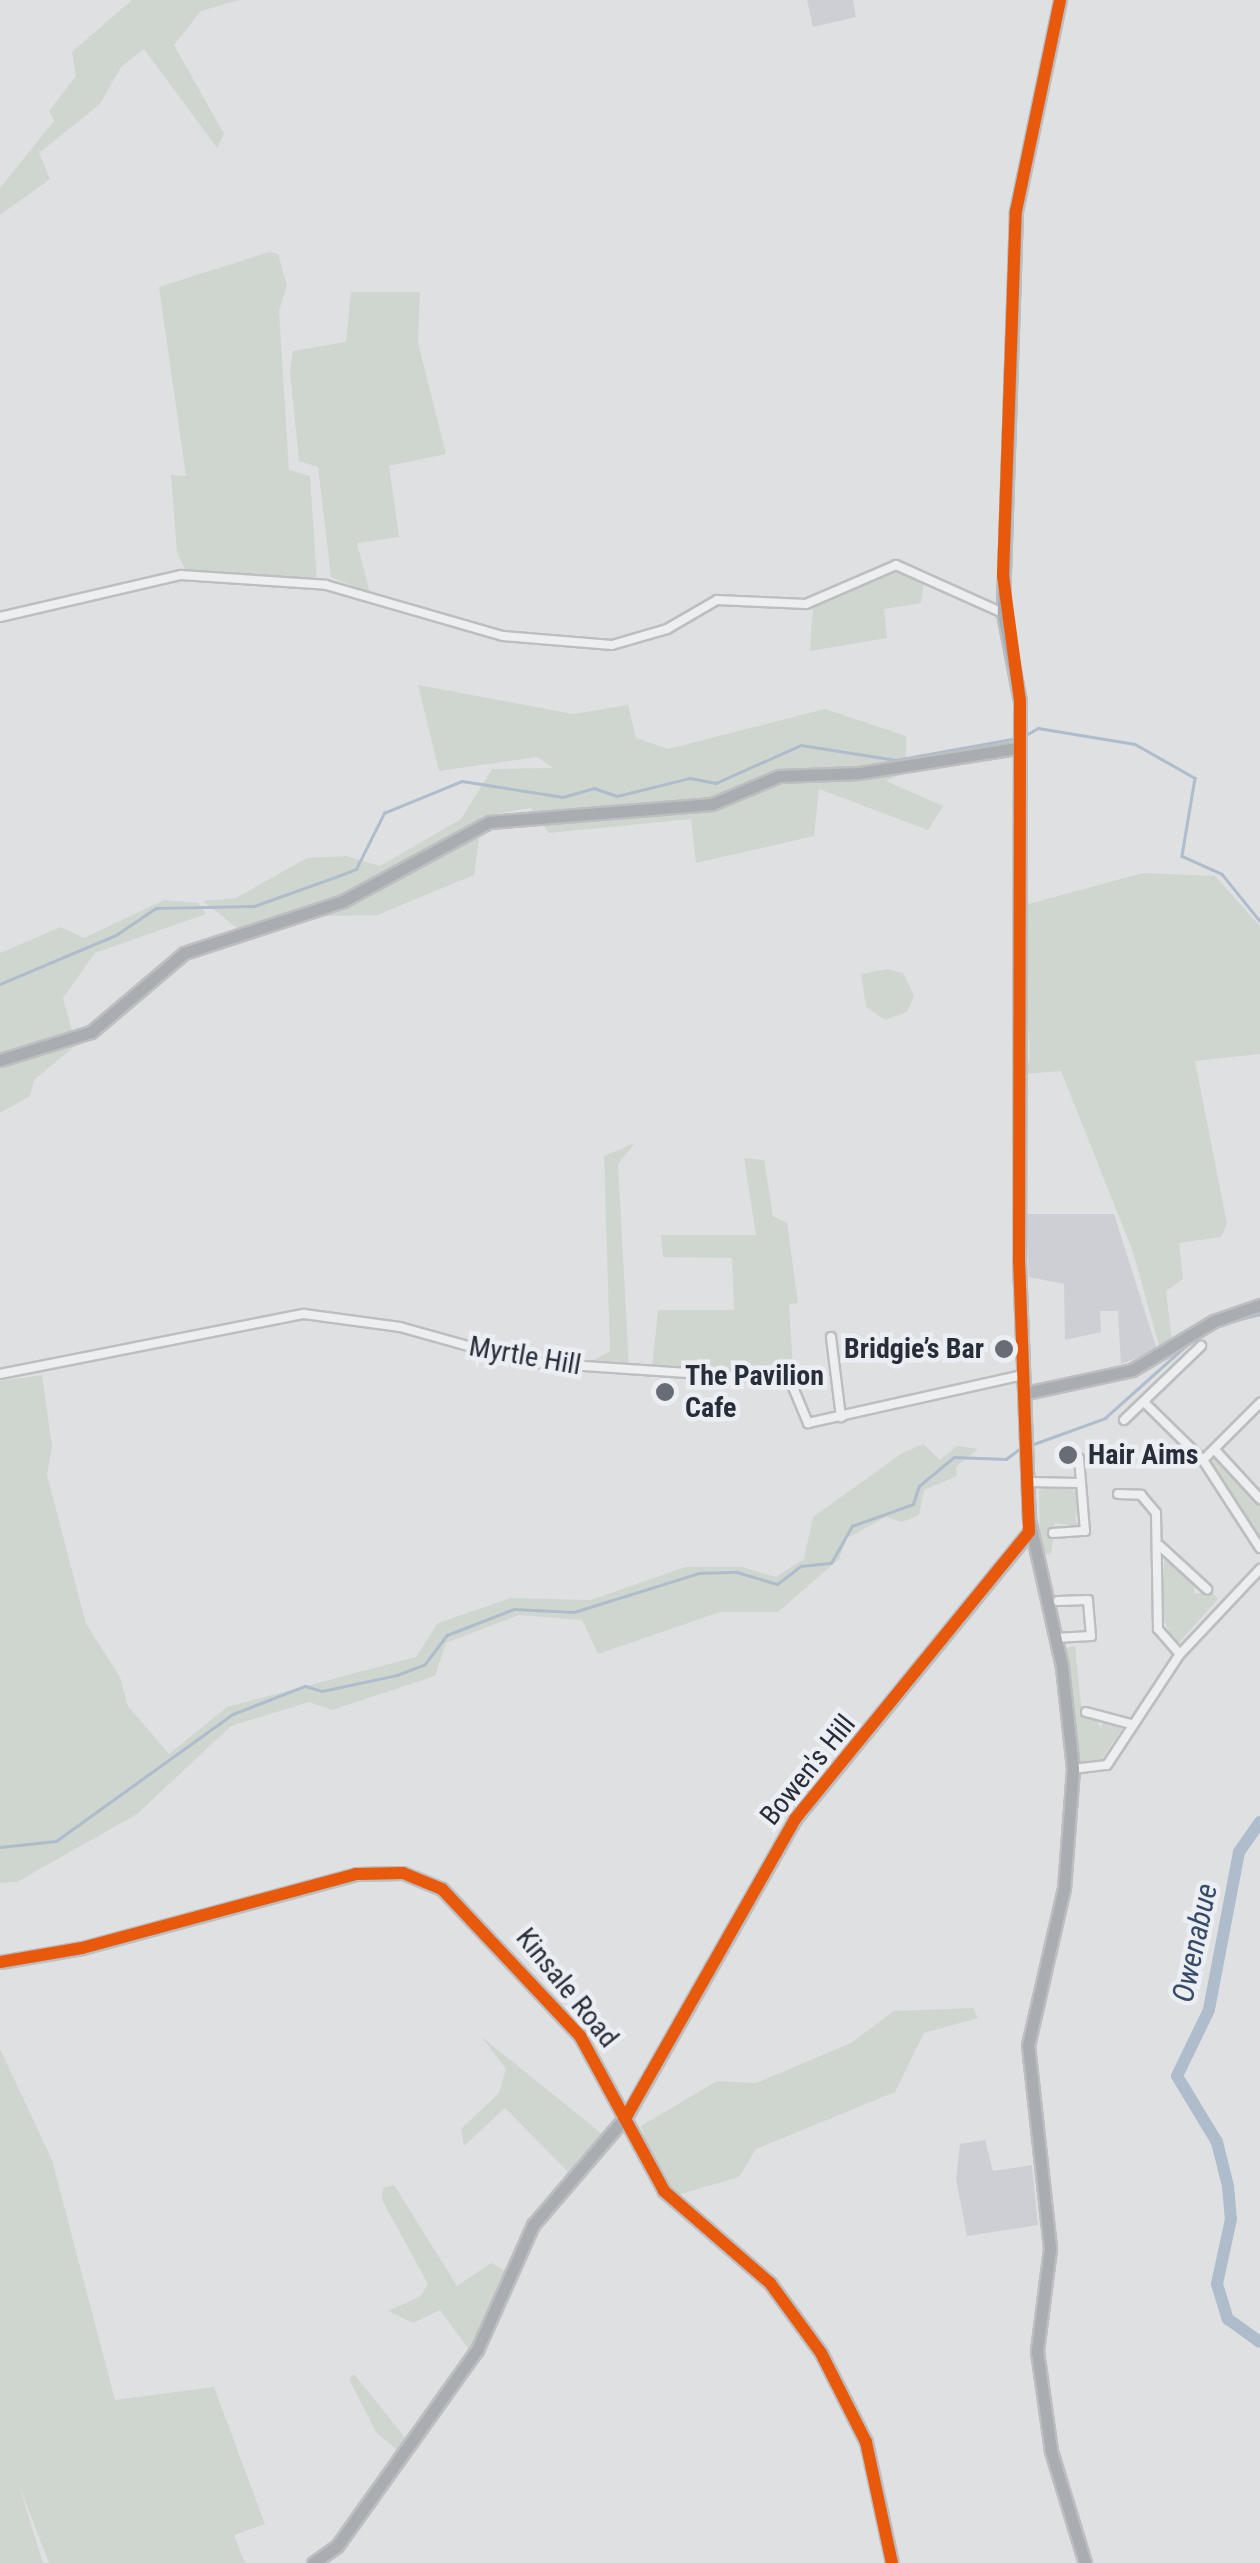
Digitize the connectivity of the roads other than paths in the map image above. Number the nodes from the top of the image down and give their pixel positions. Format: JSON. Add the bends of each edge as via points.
{"nodes":[{"id":1,"x":1060,"y":0,"type":"edge"},
{"id":2,"x":1003,"y":613,"type":"junction"},
{"id":3,"x":0,"y":617,"type":"edge"},
{"id":4,"x":1018,"y":741,"type":"junction"},
{"id":5,"x":0,"y":1060,"type":"edge"},
{"id":6,"x":1260,"y":1304,"type":"edge"},
{"id":7,"x":831,"y":1337,"type":"dead end"},
{"id":8,"x":1195,"y":1350,"type":"dead end"},
{"id":9,"x":0,"y":1374,"type":"edge"},
{"id":10,"x":1023,"y":1375,"type":"junction"},
{"id":11,"x":1026,"y":1393,"type":"junction"},
{"id":12,"x":1146,"y":1404,"type":"junction"},
{"id":13,"x":1260,"y":1405,"type":"edge"},
{"id":14,"x":841,"y":1416,"type":"junction"},
{"id":15,"x":1124,"y":1420,"type":"dead end"},
{"id":16,"x":1215,"y":1450,"type":"junction"},
{"id":17,"x":1078,"y":1458,"type":"dead end"},
{"id":18,"x":1203,"y":1460,"type":"junction"},
{"id":19,"x":1030,"y":1482,"type":"junction"},
{"id":20,"x":1077,"y":1483,"type":"junction"},
{"id":21,"x":1123,"y":1497,"type":"dead end"},
{"id":22,"x":1260,"y":1499,"type":"edge"},
{"id":23,"x":1030,"y":1532,"type":"junction"},
{"id":24,"x":1053,"y":1532,"type":"dead end"},
{"id":25,"x":1160,"y":1546,"type":"junction"},
{"id":26,"x":1260,"y":1548,"type":"edge"},
{"id":27,"x":1260,"y":1568,"type":"edge"},
{"id":28,"x":1193,"y":1590,"type":"dead end"},
{"id":29,"x":1062,"y":1604,"type":"dead end"},
{"id":30,"x":1055,"y":1638,"type":"junction"},
{"id":31,"x":1180,"y":1654,"type":"junction"},
{"id":32,"x":1101,"y":1711,"type":"junction"},
{"id":33,"x":1086,"y":1712,"type":"dead end"},
{"id":34,"x":1100,"y":1724,"type":"dead end"},
{"id":35,"x":1131,"y":1724,"type":"junction"},
{"id":36,"x":1073,"y":1768,"type":"junction"},
{"id":37,"x":0,"y":1962,"type":"edge"},
{"id":38,"x":627,"y":2114,"type":"junction"},
{"id":39,"x":312,"y":2563,"type":"edge"},
{"id":40,"x":892,"y":2563,"type":"edge"},
{"id":41,"x":1084,"y":2563,"type":"edge"}],
"edges":[{"from":1,"to":2,"type":"main road","via":[[1016,211]]},
{"from":2,"to":3,"type":"street","via":[[896,565],[806,604],[717,600],[667,629],[612,644],[504,636],[326,585],[181,576]]},
{"from":2,"to":4,"type":"main road"},
{"from":4,"to":5,"type":"main road","via":[[859,773],[779,776],[712,804],[489,822],[343,901],[184,952],[91,1032]]},
{"from":4,"to":10,"type":"main road"},
{"from":6,"to":11,"type":"main road","via":[[1214,1320],[1132,1370]]},
{"from":7,"to":14,"type":"street"},
{"from":8,"to":12,"type":"street"},
{"from":9,"to":14,"type":"street","name":"Myrtle Hill","via":[[304,1314],[400,1327],[525,1362],[790,1380],[804,1422]]},
{"from":10,"to":11,"type":"main road"},
{"from":10,"to":14,"type":"street","name":"Myrtle Hill"},
{"from":11,"to":19,"type":"main road"},
{"from":12,"to":15,"type":"street"},
{"from":12,"to":18,"type":"street"},
{"from":13,"to":16,"type":"street"},
{"from":16,"to":18,"type":"street"},
{"from":16,"to":22,"type":"street"},
{"from":17,"to":20,"type":"street"},
{"from":18,"to":26,"type":"street"},
{"from":19,"to":20,"type":"street"},
{"from":19,"to":23,"type":"main road"},
{"from":20,"to":24,"type":"street","via":[[1085,1531]]},
{"from":21,"to":25,"type":"street","via":[[1150,1502]]},
{"from":23,"to":30,"type":"main road"},
{"from":23,"to":38,"type":"main road","name":"Bowen's Hill","via":[[795,1819]]},
{"from":25,"to":28,"type":"street","via":[[1204,1586]]},
{"from":25,"to":31,"type":"street","via":[[1158,1629]]},
{"from":27,"to":31,"type":"street"},
{"from":29,"to":30,"type":"street","via":[[1088,1600],[1090,1636]]},
{"from":30,"to":36,"type":"main road"},
{"from":31,"to":35,"type":"street"},
{"from":32,"to":33,"type":"street"},
{"from":32,"to":34,"type":"street"},
{"from":32,"to":35,"type":"street"},
{"from":35,"to":36,"type":"street","via":[[1107,1764]]},
{"from":36,"to":41,"type":"main road","via":[[1064,1888],[1031,2013],[1028,2069],[1050,2249],[1040,2398]]},
{"from":37,"to":38,"type":"main road","name":"Kinsale Road","via":[[82,1948],[356,1874],[404,1873],[457,1899],[532,1978],[590,2050]]},
{"from":38,"to":39,"type":"main road","name":"Bowen's Hill","via":[[548,2203],[477,2350],[338,2546]]},
{"from":38,"to":40,"type":"main road","name":"Kinsale Road","via":[[664,2191],[770,2283],[821,2353],[866,2442]]}]}
